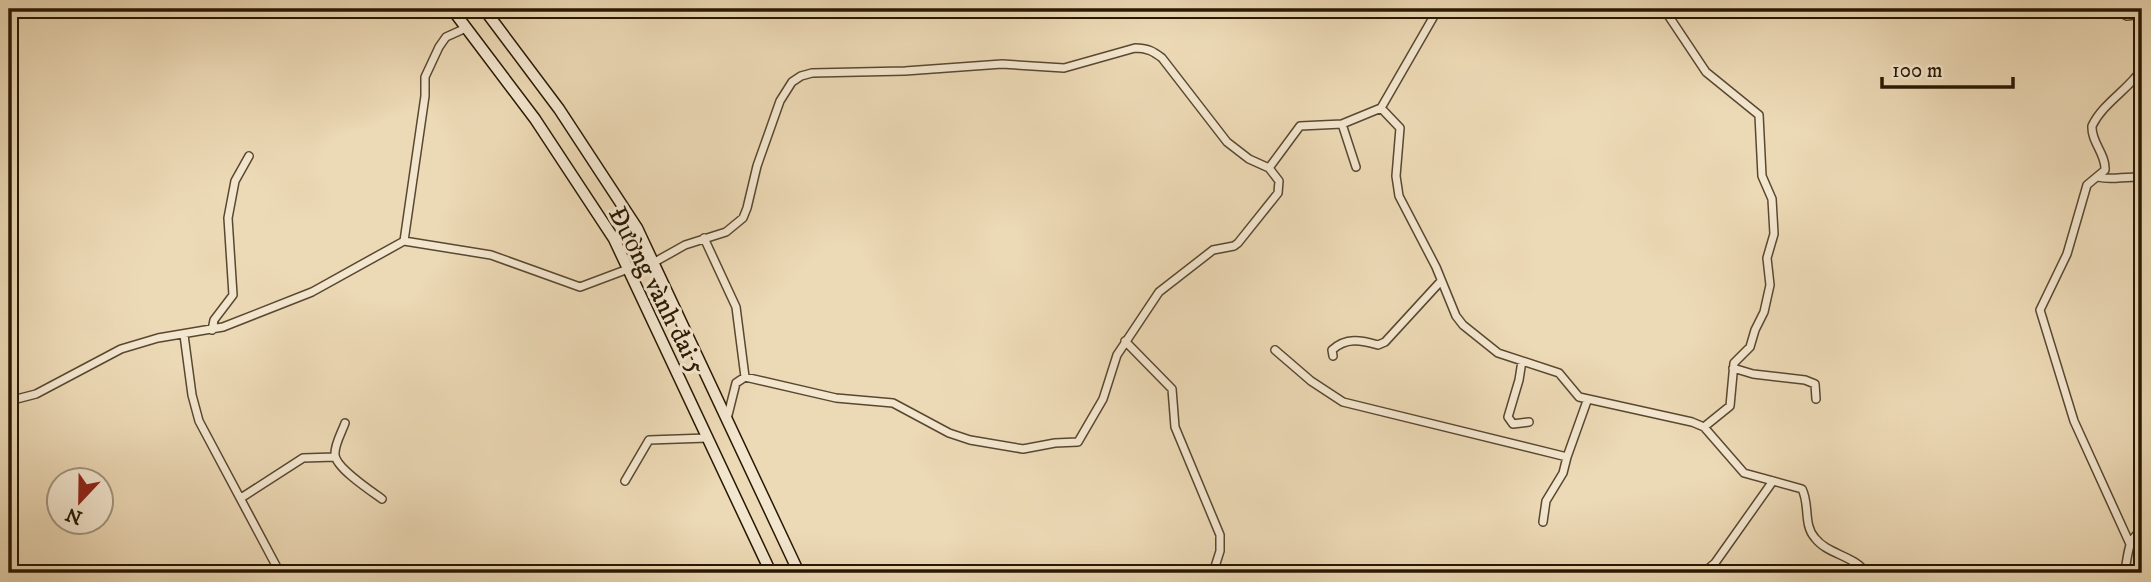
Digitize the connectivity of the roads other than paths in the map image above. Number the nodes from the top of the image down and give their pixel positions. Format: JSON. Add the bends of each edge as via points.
{"nodes":[{"id":1,"x":452,"y":9,"type":"edge"},
{"id":2,"x":485,"y":9,"type":"edge"},
{"id":3,"x":1438,"y":9,"type":"edge"},
{"id":4,"x":1664,"y":9,"type":"edge"},
{"id":5,"x":2113,"y":9,"type":"edge"},
{"id":6,"x":2142,"y":14,"type":"edge"},
{"id":7,"x":466,"y":27,"type":"junction"},
{"id":8,"x":2142,"y":69,"type":"edge"},
{"id":9,"x":1381,"y":108,"type":"junction"},
{"id":10,"x":1342,"y":124,"type":"junction"},
{"id":11,"x":249,"y":156,"type":"dead end"},
{"id":12,"x":1356,"y":167,"type":"dead end"},
{"id":13,"x":1269,"y":168,"type":"junction"},
{"id":14,"x":2097,"y":177,"type":"junction"},
{"id":15,"x":2142,"y":178,"type":"edge"},
{"id":16,"x":705,"y":238,"type":"junction"},
{"id":17,"x":404,"y":241,"type":"junction"},
{"id":18,"x":653,"y":263,"type":"junction"},
{"id":19,"x":628,"y":269,"type":"junction"},
{"id":20,"x":1441,"y":281,"type":"junction"},
{"id":21,"x":212,"y":330,"type":"junction"},
{"id":22,"x":184,"y":335,"type":"junction"},
{"id":23,"x":1125,"y":341,"type":"junction"},
{"id":24,"x":1275,"y":350,"type":"dead end"},
{"id":25,"x":1333,"y":356,"type":"dead end"},
{"id":26,"x":1522,"y":361,"type":"junction"},
{"id":27,"x":1733,"y":368,"type":"junction"},
{"id":28,"x":745,"y":377,"type":"junction"},
{"id":29,"x":1816,"y":399,"type":"dead end"},
{"id":30,"x":9,"y":401,"type":"edge"},
{"id":31,"x":1587,"y":401,"type":"junction"},
{"id":32,"x":727,"y":420,"type":"junction"},
{"id":33,"x":1529,"y":422,"type":"dead end"},
{"id":34,"x":345,"y":423,"type":"dead end"},
{"id":35,"x":1704,"y":428,"type":"junction"},
{"id":36,"x":707,"y":438,"type":"junction"},
{"id":37,"x":335,"y":457,"type":"junction"},
{"id":38,"x":1567,"y":457,"type":"junction"},
{"id":39,"x":625,"y":481,"type":"dead end"},
{"id":40,"x":1773,"y":481,"type":"junction"},
{"id":41,"x":241,"y":498,"type":"junction"},
{"id":42,"x":382,"y":499,"type":"dead end"},
{"id":43,"x":1544,"y":522,"type":"dead end"},
{"id":44,"x":2142,"y":531,"type":"edge"},
{"id":45,"x":2130,"y":544,"type":"junction"},
{"id":46,"x":281,"y":573,"type":"edge"},
{"id":47,"x":771,"y":573,"type":"edge"},
{"id":48,"x":799,"y":573,"type":"edge"},
{"id":49,"x":1213,"y":573,"type":"edge"},
{"id":50,"x":1703,"y":573,"type":"edge"},
{"id":51,"x":1866,"y":573,"type":"edge"},
{"id":52,"x":2124,"y":573,"type":"edge"}],
"edges":[{"from":1,"to":7,"type":"main road","name":"Đường vành đai 5"},
{"from":2,"to":18,"type":"main road","name":"Đường vành đai 5","via":[[559,109],[637,228]]},
{"from":3,"to":9,"type":"street"},
{"from":4,"to":27,"type":"street","via":[[1706,72],[1755,110],[1760,120],[1762,176],[1772,199],[1774,234],[1767,258],[1770,285],[1750,347]]},
{"from":5,"to":6,"type":"street","via":[[2127,16]]},
{"from":7,"to":17,"type":"street","via":[[446,37],[425,77]]},
{"from":7,"to":19,"type":"main road","name":"Đường vành đai 5","via":[[535,119],[614,239]]},
{"from":8,"to":14,"type":"street","via":[[2092,126],[2106,166]]},
{"from":9,"to":10,"type":"street"},
{"from":9,"to":20,"type":"street","via":[[1400,128],[1399,195]]},
{"from":10,"to":12,"type":"street"},
{"from":10,"to":13,"type":"street","via":[[1300,126]]},
{"from":11,"to":21,"type":"street","via":[[235,181],[228,218],[233,295]]},
{"from":13,"to":16,"type":"street","via":[[1227,142],[1162,58],[1144,48],[1064,68],[993,64],[812,74],[793,82],[780,101],[743,218],[726,232]]},
{"from":13,"to":23,"type":"street","via":[[1280,187],[1238,243],[1213,250],[1164,286]]},
{"from":14,"to":15,"type":"street"},
{"from":14,"to":45,"type":"street","via":[[2087,185],[2067,254],[2040,310],[2074,421]]},
{"from":16,"to":18,"type":"street"},
{"from":16,"to":28,"type":"street","via":[[736,307]]},
{"from":17,"to":19,"type":"street","via":[[500,257],[580,287]]},
{"from":17,"to":21,"type":"street","via":[[322,288]]},
{"from":18,"to":32,"type":"main road","name":"Đường vành đai 5"},
{"from":19,"to":36,"type":"main road","name":"Đường vành đai 5"},
{"from":20,"to":25,"type":"street","via":[[1385,342],[1347,341],[1332,350]]},
{"from":20,"to":26,"type":"street","via":[[1463,325],[1498,353]]},
{"from":21,"to":22,"type":"street"},
{"from":22,"to":30,"type":"street","via":[[121,349],[36,394]]},
{"from":22,"to":41,"type":"street","via":[[195,409]]},
{"from":23,"to":28,"type":"street","via":[[1103,399],[1081,439],[1031,448],[959,437],[893,403],[836,398]]},
{"from":23,"to":49,"type":"street","via":[[1172,389],[1175,427],[1220,535]]},
{"from":24,"to":38,"type":"street","via":[[1343,402]]},
{"from":26,"to":31,"type":"street","via":[[1559,373],[1573,392]]},
{"from":26,"to":33,"type":"street","via":[[1508,417],[1513,424]]},
{"from":27,"to":29,"type":"street","via":[[1805,380],[1815,384]]},
{"from":27,"to":35,"type":"street","via":[[1730,406]]},
{"from":28,"to":32,"type":"street","via":[[736,383]]},
{"from":31,"to":35,"type":"street"},
{"from":31,"to":38,"type":"street"},
{"from":32,"to":48,"type":"main road","name":"Đường vành đai 5"},
{"from":34,"to":37,"type":"street"},
{"from":35,"to":40,"type":"street","via":[[1744,473]]},
{"from":36,"to":39,"type":"street","via":[[649,440]]},
{"from":36,"to":47,"type":"main road","name":"Đường vành đai 5"},
{"from":37,"to":41,"type":"street","via":[[297,461]]},
{"from":37,"to":42,"type":"street"},
{"from":38,"to":43,"type":"street","via":[[1546,501]]},
{"from":40,"to":50,"type":"street"},
{"from":40,"to":51,"type":"street","via":[[1802,489],[1812,535]]},
{"from":41,"to":46,"type":"street"},
{"from":44,"to":45,"type":"street"},
{"from":45,"to":52,"type":"street"}]}
